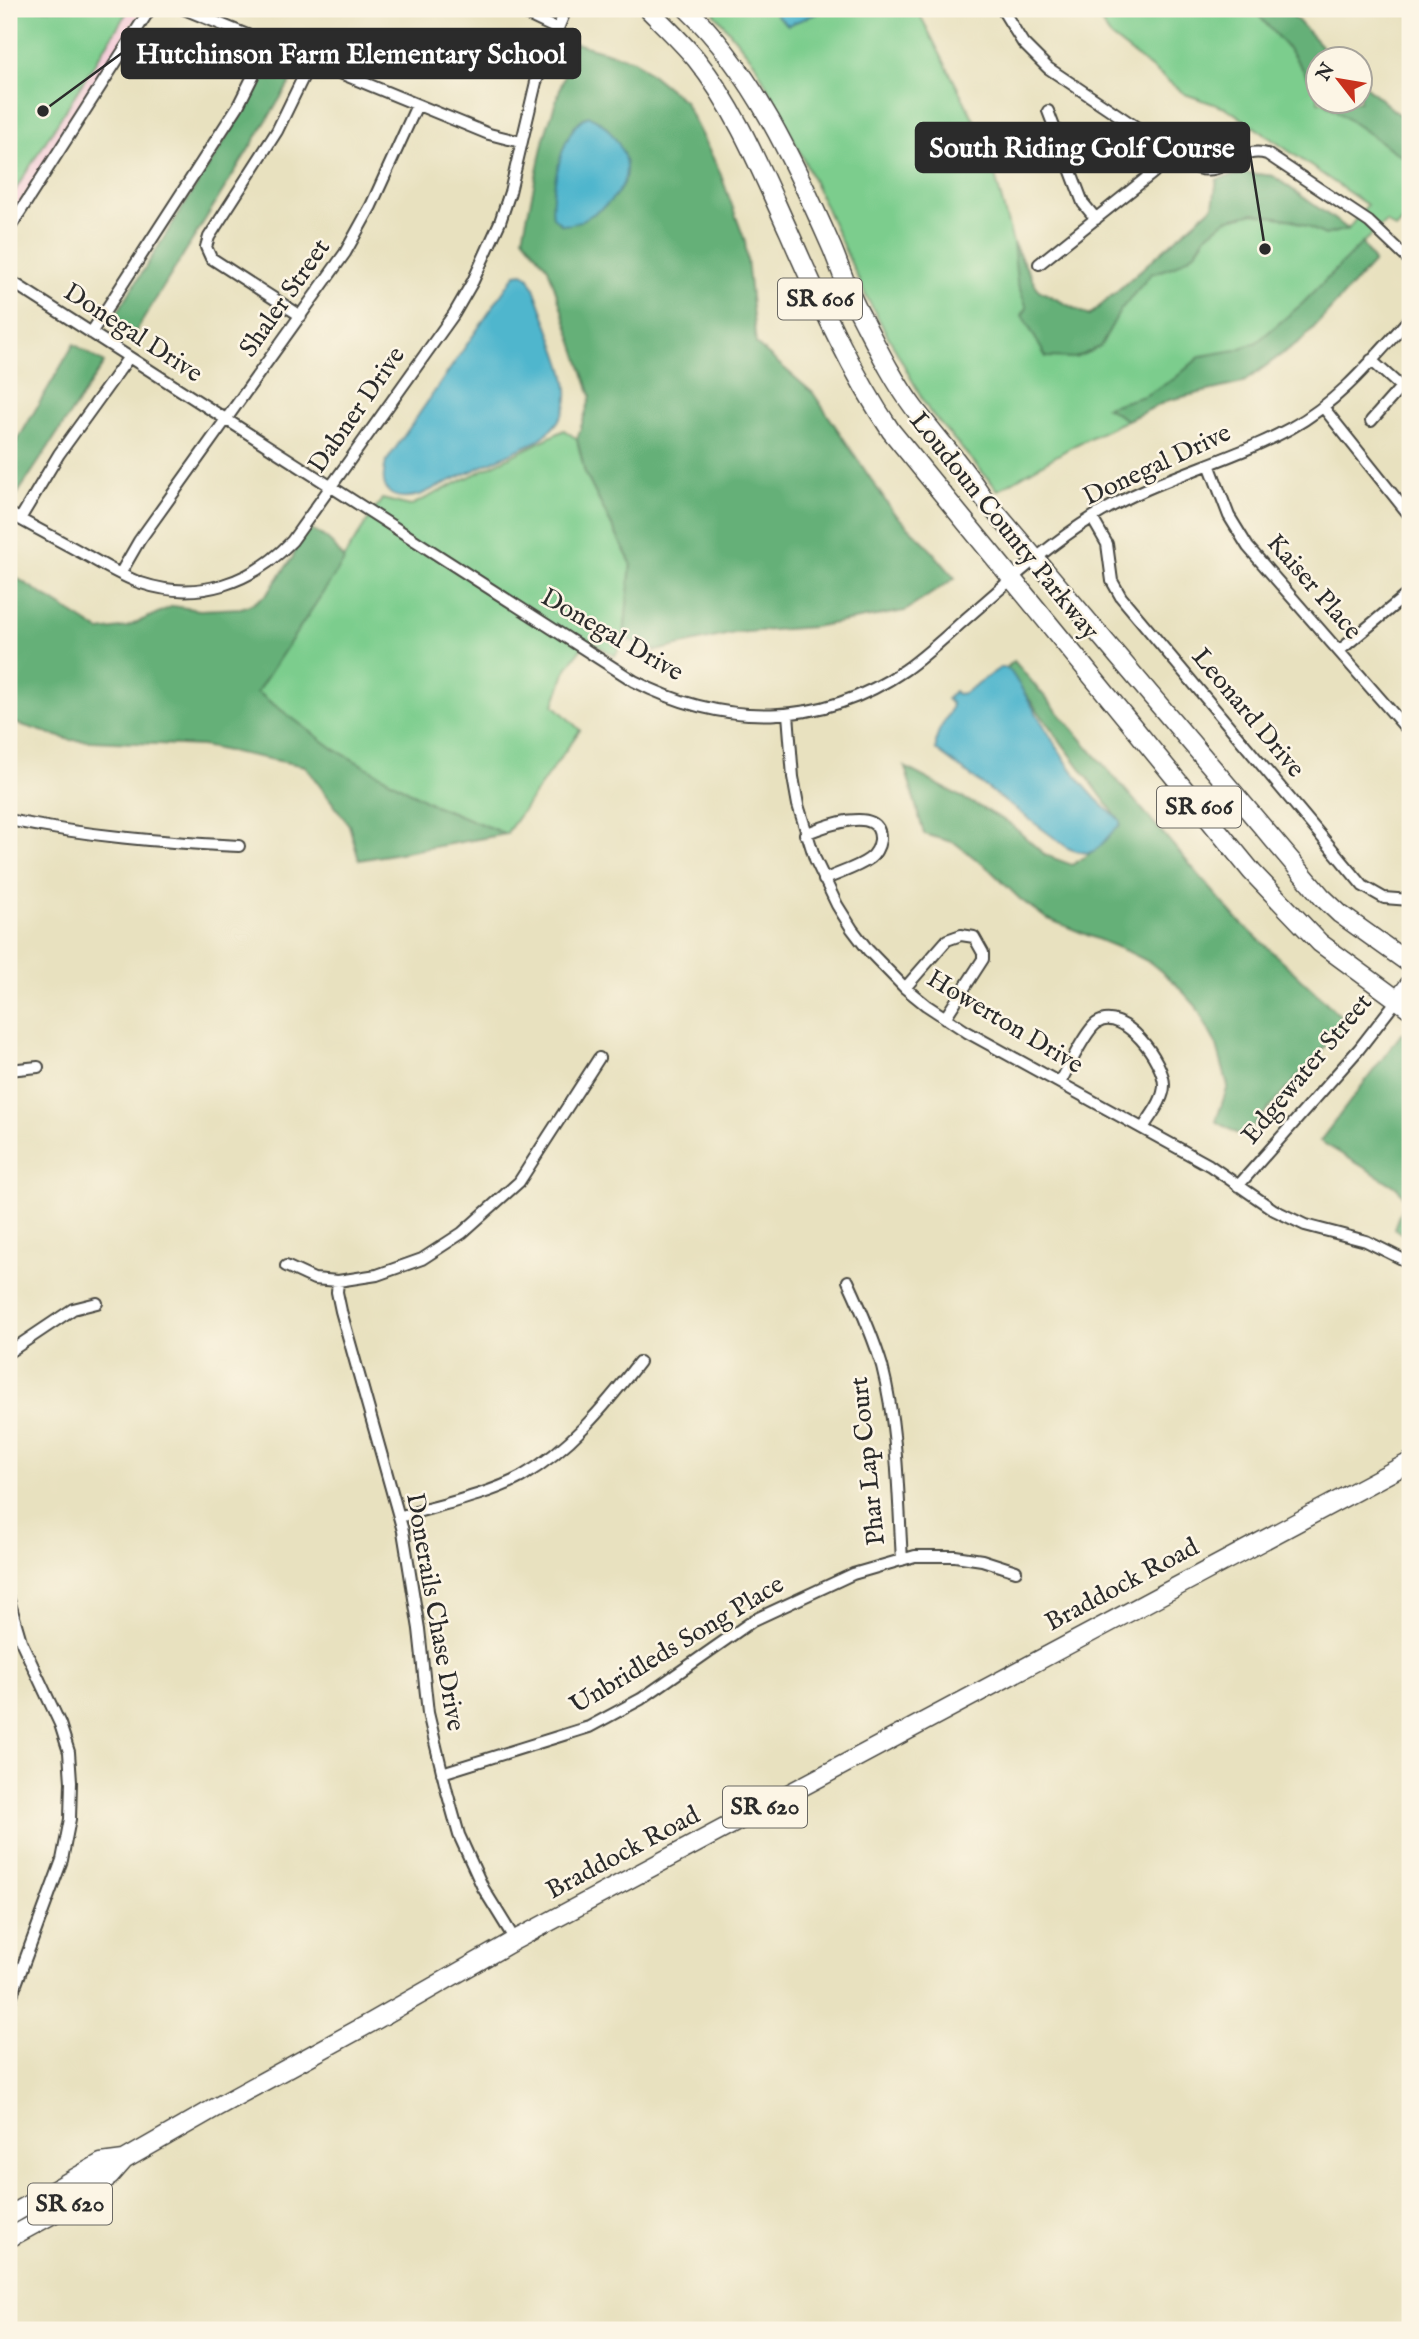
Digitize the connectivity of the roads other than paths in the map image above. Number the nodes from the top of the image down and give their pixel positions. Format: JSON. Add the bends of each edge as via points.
{"nodes":[{"id":1,"x":150,"y":9,"type":"edge"},
{"id":2,"x":184,"y":9,"type":"edge"},
{"id":3,"x":514,"y":9,"type":"edge"},
{"id":4,"x":566,"y":9,"type":"edge"},
{"id":5,"x":648,"y":9,"type":"edge"},
{"id":6,"x":687,"y":9,"type":"edge"},
{"id":7,"x":1002,"y":9,"type":"edge"},
{"id":8,"x":557,"y":29,"type":"junction"},
{"id":9,"x":269,"y":44,"type":"junction"},
{"id":10,"x":311,"y":61,"type":"junction"},
{"id":11,"x":417,"y":105,"type":"junction"},
{"id":12,"x":1048,"y":111,"type":"dead end"},
{"id":13,"x":521,"y":142,"type":"junction"},
{"id":14,"x":1170,"y":150,"type":"junction"},
{"id":15,"x":1096,"y":219,"type":"junction"},
{"id":16,"x":9,"y":229,"type":"edge"},
{"id":17,"x":1410,"y":261,"type":"edge"},
{"id":18,"x":1039,"y":264,"type":"dead end"},
{"id":19,"x":9,"y":280,"type":"edge"},
{"id":20,"x":301,"y":316,"type":"junction"},
{"id":21,"x":1410,"y":317,"type":"edge"},
{"id":22,"x":91,"y":333,"type":"junction"},
{"id":23,"x":129,"y":357,"type":"junction"},
{"id":24,"x":1371,"y":360,"type":"junction"},
{"id":25,"x":1410,"y":377,"type":"edge"},
{"id":26,"x":1401,"y":387,"type":"junction"},
{"id":27,"x":1323,"y":407,"type":"junction"},
{"id":28,"x":226,"y":419,"type":"junction"},
{"id":29,"x":1371,"y":421,"type":"dead end"},
{"id":30,"x":1209,"y":464,"type":"junction"},
{"id":31,"x":331,"y":486,"type":"junction"},
{"id":32,"x":9,"y":513,"type":"edge"},
{"id":33,"x":1410,"y":516,"type":"edge"},
{"id":34,"x":1092,"y":518,"type":"junction"},
{"id":35,"x":20,"y":519,"type":"junction"},
{"id":36,"x":1035,"y":559,"type":"junction"},
{"id":37,"x":120,"y":574,"type":"junction"},
{"id":38,"x":1012,"y":579,"type":"junction"},
{"id":39,"x":1410,"y":592,"type":"edge"},
{"id":40,"x":1339,"y":651,"type":"junction"},
{"id":41,"x":788,"y":714,"type":"junction"},
{"id":42,"x":1404,"y":726,"type":"dead end"},
{"id":43,"x":9,"y":820,"type":"edge"},
{"id":44,"x":805,"y":834,"type":"junction"},
{"id":45,"x":239,"y":846,"type":"dead end"},
{"id":46,"x":824,"y":880,"type":"junction"},
{"id":47,"x":1410,"y":900,"type":"edge"},
{"id":48,"x":1410,"y":964,"type":"edge"},
{"id":49,"x":1410,"y":982,"type":"edge"},
{"id":50,"x":905,"y":988,"type":"junction"},
{"id":51,"x":1404,"y":1005,"type":"edge"},
{"id":52,"x":945,"y":1018,"type":"junction"},
{"id":53,"x":599,"y":1058,"type":"dead end"},
{"id":54,"x":38,"y":1067,"type":"dead end"},
{"id":55,"x":9,"y":1070,"type":"edge"},
{"id":56,"x":1060,"y":1083,"type":"junction"},
{"id":57,"x":1143,"y":1128,"type":"junction"},
{"id":58,"x":1238,"y":1186,"type":"junction"},
{"id":59,"x":1410,"y":1263,"type":"edge"},
{"id":60,"x":286,"y":1266,"type":"dead end"},
{"id":61,"x":338,"y":1281,"type":"junction"},
{"id":62,"x":848,"y":1281,"type":"dead end"},
{"id":63,"x":97,"y":1303,"type":"dead end"},
{"id":64,"x":9,"y":1352,"type":"edge"},
{"id":65,"x":639,"y":1362,"type":"dead end"},
{"id":66,"x":1410,"y":1462,"type":"edge"},
{"id":67,"x":399,"y":1517,"type":"junction"},
{"id":68,"x":902,"y":1560,"type":"junction"},
{"id":69,"x":1016,"y":1571,"type":"dead end"},
{"id":70,"x":9,"y":1600,"type":"edge"},
{"id":71,"x":442,"y":1773,"type":"junction"},
{"id":72,"x":515,"y":1940,"type":"junction"},
{"id":73,"x":9,"y":2003,"type":"edge"},
{"id":74,"x":124,"y":2160,"type":"junction"},
{"id":75,"x":9,"y":2216,"type":"edge"},
{"id":76,"x":9,"y":2238,"type":"edge"}],
"edges":[{"from":1,"to":16,"type":"street"},
{"from":2,"to":9,"type":"street"},
{"from":3,"to":8,"type":"street"},
{"from":4,"to":8,"type":"street","name":"Dabner Drive"},
{"from":5,"to":38,"type":"main road","name":"Loudoun County Parkway","number":"SR 606","via":[[696,59],[738,125],[869,398]]},
{"from":6,"to":36,"type":"main road","name":"Loudoun County Parkway","number":"SR 606","via":[[705,25],[770,120],[859,312],[912,406]]},
{"from":7,"to":14,"type":"street","via":[[1034,56]]},
{"from":8,"to":13,"type":"street","name":"Dabner Drive","via":[[536,82]]},
{"from":9,"to":10,"type":"street"},
{"from":9,"to":22,"type":"street","via":[[238,106]]},
{"from":10,"to":11,"type":"street"},
{"from":10,"to":20,"type":"street","via":[[277,131],[206,247],[211,258]]},
{"from":11,"to":13,"type":"street"},
{"from":11,"to":20,"type":"street","name":"Shaler Street","via":[[360,228]]},
{"from":12,"to":15,"type":"street","via":[[1083,203]]},
{"from":13,"to":31,"type":"street","name":"Dabner Drive","via":[[510,192],[473,281]]},
{"from":14,"to":15,"type":"street","via":[[1154,172]]},
{"from":14,"to":17,"type":"street","via":[[1205,171],[1221,168],[1252,151],[1268,154],[1369,222]]},
{"from":15,"to":18,"type":"street"},
{"from":19,"to":22,"type":"street","name":"Donegal Drive"},
{"from":20,"to":28,"type":"street","name":"Shaler Street"},
{"from":21,"to":24,"type":"street","name":"Donegal Drive"},
{"from":22,"to":23,"type":"street","name":"Donegal Drive"},
{"from":23,"to":28,"type":"street","name":"Donegal Drive"},
{"from":23,"to":35,"type":"street","via":[[59,454]]},
{"from":24,"to":26,"type":"street"},
{"from":24,"to":27,"type":"street","name":"Donegal Drive"},
{"from":25,"to":26,"type":"street"},
{"from":26,"to":29,"type":"street"},
{"from":27,"to":30,"type":"street","name":"Donegal Drive","via":[[1270,439]]},
{"from":27,"to":33,"type":"street"},
{"from":28,"to":31,"type":"street","name":"Donegal Drive"},
{"from":28,"to":37,"type":"street","name":"Shaler Street"},
{"from":30,"to":34,"type":"street","name":"Donegal Drive","via":[[1141,491]]},
{"from":30,"to":40,"type":"street","name":"Kaiser Place","via":[[1237,531]]},
{"from":31,"to":37,"type":"street","name":"Dabner Drive","via":[[292,541],[246,577],[212,589],[175,591]]},
{"from":31,"to":41,"type":"street","name":"Donegal Drive","via":[[660,694],[713,711]]},
{"from":32,"to":35,"type":"street","name":"Dabner Drive"},
{"from":34,"to":36,"type":"street","name":"Donegal Drive"},
{"from":34,"to":47,"type":"street","name":"Leonard Drive","via":[[1107,544],[1112,581],[1121,597],[1363,886],[1384,898]]},
{"from":35,"to":37,"type":"street","name":"Dabner Drive"},
{"from":36,"to":38,"type":"street","name":"Donegal Drive"},
{"from":36,"to":48,"type":"main road","name":"Loudoun County Parkway","number":"SR 606","via":[[1322,897]]},
{"from":38,"to":41,"type":"street","name":"Donegal Drive","via":[[926,654],[883,684],[836,704]]},
{"from":38,"to":51,"type":"main road","name":"Loudoun County Parkway","number":"SR 606","via":[[1252,873],[1320,943]]},
{"from":39,"to":40,"type":"street"},
{"from":40,"to":42,"type":"street","name":"Kaiser Place"},
{"from":41,"to":44,"type":"street","name":"Howerton Drive","via":[[793,777]]},
{"from":43,"to":45,"type":"street","via":[[125,839]]},
{"from":44,"to":46,"type":"street","name":"Howerton Drive"},
{"from":44,"to":46,"type":"street","via":[[855,819],[872,824],[880,835],[871,858]]},
{"from":46,"to":50,"type":"street","name":"Howerton Drive","via":[[852,929]]},
{"from":49,"to":51,"type":"street","name":"Edgewater Street"},
{"from":50,"to":52,"type":"street","name":"Howerton Drive"},
{"from":50,"to":52,"type":"street","via":[[947,940],[974,937],[983,959]]},
{"from":51,"to":58,"type":"street","name":"Edgewater Street"},
{"from":52,"to":56,"type":"street","name":"Howerton Drive"},
{"from":53,"to":61,"type":"street","via":[[519,1182],[462,1233],[422,1259],[377,1275]]},
{"from":54,"to":55,"type":"street"},
{"from":56,"to":57,"type":"street","name":"Howerton Drive"},
{"from":56,"to":57,"type":"street","via":[[1091,1028],[1105,1020],[1122,1022],[1153,1058],[1164,1081],[1161,1098]]},
{"from":57,"to":58,"type":"street","name":"Howerton Drive"},
{"from":58,"to":59,"type":"street","name":"Howerton Drive","via":[[1295,1220],[1366,1241]]},
{"from":60,"to":61,"type":"street","via":[[314,1279]]},
{"from":61,"to":67,"type":"street","name":"Donerails Chase Drive","via":[[341,1311]]},
{"from":62,"to":68,"type":"street","name":"Phar Lap Court","via":[[883,1370]]},
{"from":63,"to":64,"type":"street","via":[[73,1309]]},
{"from":65,"to":67,"type":"street","via":[[593,1420],[519,1478]]},
{"from":66,"to":72,"type":"main road","name":"Braddock Road","number":"SR 620"},
{"from":67,"to":71,"type":"street","name":"Donerails Chase Drive","via":[[428,1713]]},
{"from":68,"to":69,"type":"street","name":"Unbridleds Song Place","via":[[955,1556]]},
{"from":68,"to":71,"type":"street","name":"Unbridleds Song Place","via":[[853,1574],[754,1620],[641,1699],[589,1727]]},
{"from":70,"to":73,"type":"street","via":[[21,1641],[60,1724],[69,1752],[71,1782],[62,1860]]},
{"from":71,"to":72,"type":"street","name":"Donerails Chase Drive","via":[[459,1835]]},
{"from":72,"to":74,"type":"main road","name":"Braddock Road","number":"SR 620"},
{"from":74,"to":75,"type":"main road","name":"Braddock Road","number":"SR 620","via":[[101,2163]]},
{"from":74,"to":76,"type":"main road","name":"Braddock Road","number":"SR 620","via":[[110,2176],[62,2209]]}]}
